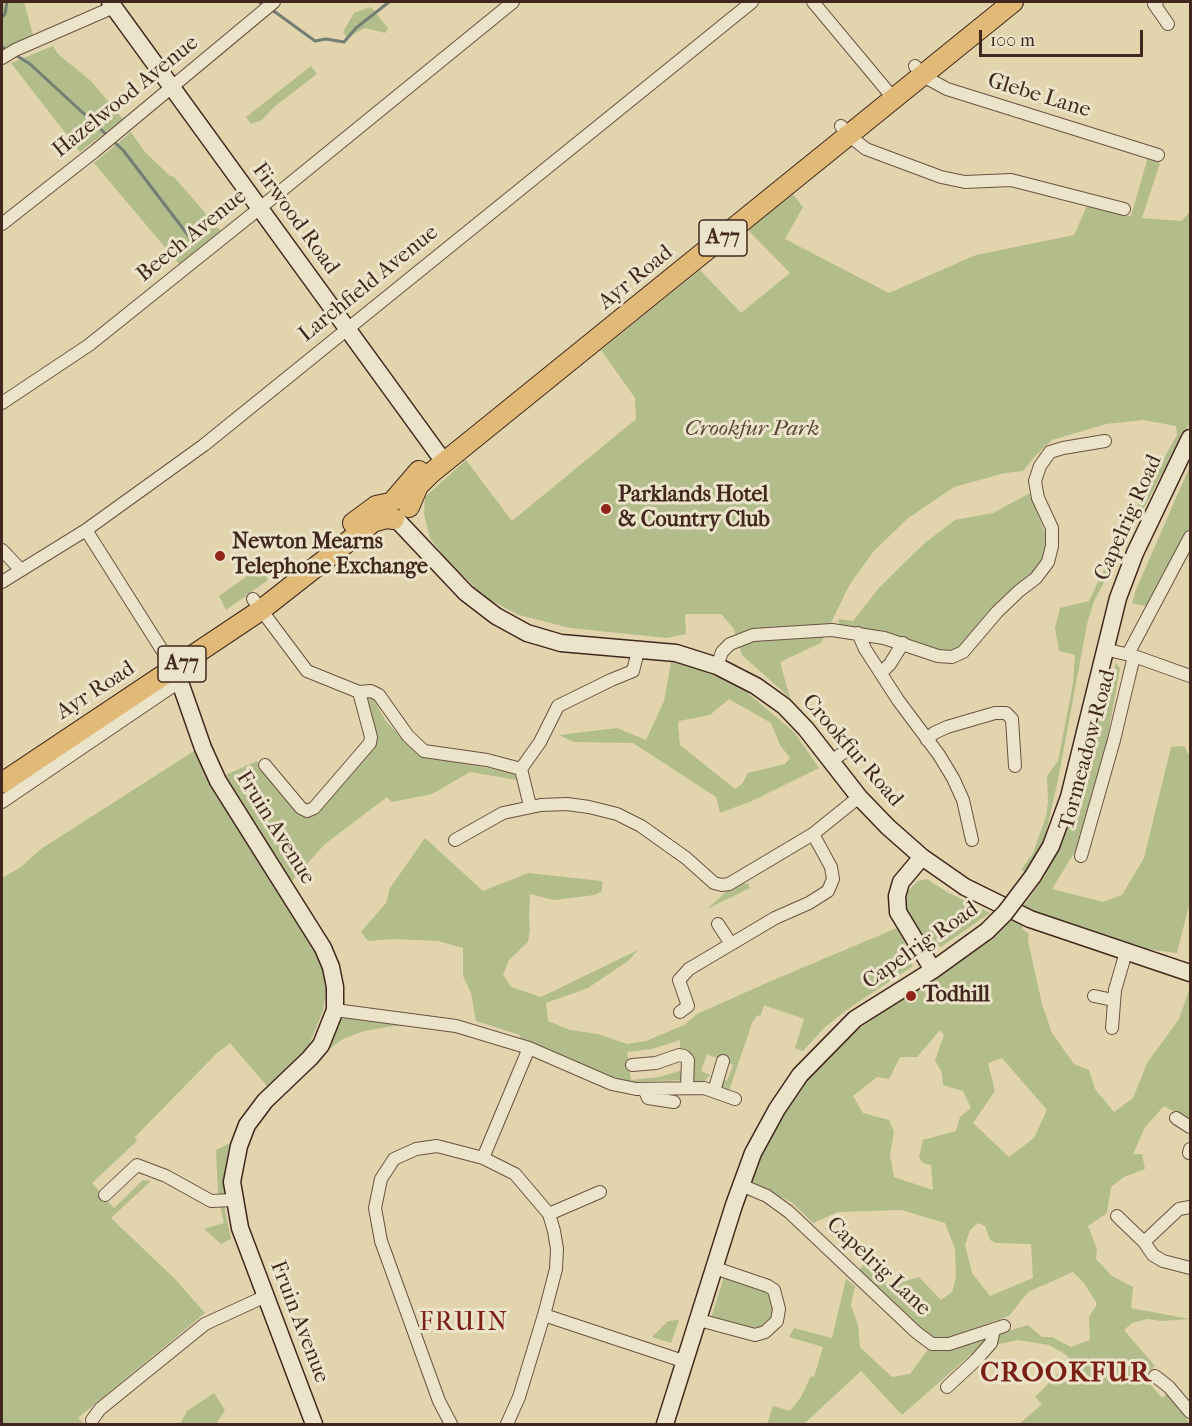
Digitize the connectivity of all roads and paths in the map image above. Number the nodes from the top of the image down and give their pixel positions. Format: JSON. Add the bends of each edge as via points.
{"nodes":[{"id":1,"x":274,"y":2,"type":"edge"},
{"id":2,"x":513,"y":2,"type":"edge"},
{"id":3,"x":752,"y":2,"type":"edge"},
{"id":4,"x":813,"y":2,"type":"edge"},
{"id":5,"x":996,"y":2,"type":"edge"},
{"id":6,"x":1013,"y":2,"type":"edge"},
{"id":7,"x":1157,"y":2,"type":"edge"},
{"id":8,"x":112,"y":4,"type":"edge"},
{"id":9,"x":1168,"y":24,"type":"dead end"},
{"id":10,"x":2,"y":58,"type":"edge"},
{"id":11,"x":919,"y":71,"type":"junction"},
{"id":12,"x":172,"y":87,"type":"junction"},
{"id":13,"x":890,"y":94,"type":"junction"},
{"id":14,"x":844,"y":131,"type":"junction"},
{"id":15,"x":1158,"y":155,"type":"dead end"},
{"id":16,"x":260,"y":208,"type":"junction"},
{"id":17,"x":1124,"y":209,"type":"dead end"},
{"id":18,"x":2,"y":224,"type":"edge"},
{"id":19,"x":347,"y":328,"type":"junction"},
{"id":20,"x":2,"y":403,"type":"edge"},
{"id":21,"x":1191,"y":438,"type":"edge"},
{"id":22,"x":1105,"y":441,"type":"dead end"},
{"id":23,"x":441,"y":458,"type":"junction"},
{"id":24,"x":399,"y":510,"type":"junction"},
{"id":25,"x":86,"y":530,"type":"junction"},
{"id":26,"x":1191,"y":537,"type":"edge"},
{"id":27,"x":2,"y":550,"type":"edge"},
{"id":28,"x":21,"y":570,"type":"junction"},
{"id":29,"x":2,"y":582,"type":"edge"},
{"id":30,"x":257,"y":604,"type":"junction"},
{"id":31,"x":858,"y":633,"type":"junction"},
{"id":32,"x":903,"y":643,"type":"junction"},
{"id":33,"x":1104,"y":649,"type":"junction"},
{"id":34,"x":638,"y":651,"type":"junction"},
{"id":35,"x":1131,"y":655,"type":"junction"},
{"id":36,"x":717,"y":666,"type":"junction"},
{"id":37,"x":174,"y":670,"type":"junction"},
{"id":38,"x":881,"y":673,"type":"junction"},
{"id":39,"x":1191,"y":676,"type":"edge"},
{"id":40,"x":359,"y":692,"type":"junction"},
{"id":41,"x":927,"y":740,"type":"junction"},
{"id":42,"x":852,"y":747,"type":"dead end"},
{"id":43,"x":831,"y":761,"type":"junction"},
{"id":44,"x":265,"y":765,"type":"dead end"},
{"id":45,"x":1015,"y":766,"type":"dead end"},
{"id":46,"x":2,"y":767,"type":"edge"},
{"id":47,"x":521,"y":769,"type":"junction"},
{"id":48,"x":2,"y":783,"type":"edge"},
{"id":49,"x":859,"y":797,"type":"junction"},
{"id":50,"x":2,"y":802,"type":"edge"},
{"id":51,"x":530,"y":806,"type":"junction"},
{"id":52,"x":813,"y":834,"type":"junction"},
{"id":53,"x":455,"y":840,"type":"dead end"},
{"id":54,"x":972,"y":840,"type":"dead end"},
{"id":55,"x":1081,"y":856,"type":"dead end"},
{"id":56,"x":922,"y":857,"type":"junction"},
{"id":57,"x":718,"y":924,"type":"dead end"},
{"id":58,"x":731,"y":944,"type":"junction"},
{"id":59,"x":1126,"y":952,"type":"junction"},
{"id":60,"x":933,"y":970,"type":"junction"},
{"id":61,"x":1191,"y":973,"type":"edge"},
{"id":62,"x":1094,"y":996,"type":"dead end"},
{"id":63,"x":1113,"y":1000,"type":"junction"},
{"id":64,"x":335,"y":1010,"type":"junction"},
{"id":65,"x":680,"y":1012,"type":"dead end"},
{"id":66,"x":1112,"y":1028,"type":"dead end"},
{"id":67,"x":529,"y":1048,"type":"junction"},
{"id":68,"x":723,"y":1061,"type":"dead end"},
{"id":69,"x":632,"y":1065,"type":"dead end"},
{"id":70,"x":687,"y":1087,"type":"junction"},
{"id":71,"x":644,"y":1089,"type":"junction"},
{"id":72,"x":714,"y":1091,"type":"junction"},
{"id":73,"x":735,"y":1098,"type":"dead end"},
{"id":74,"x":674,"y":1102,"type":"dead end"},
{"id":75,"x":1176,"y":1118,"type":"dead end"},
{"id":76,"x":1191,"y":1127,"type":"edge"},
{"id":77,"x":483,"y":1158,"type":"junction"},
{"id":78,"x":741,"y":1185,"type":"junction"},
{"id":79,"x":600,"y":1192,"type":"dead end"},
{"id":80,"x":105,"y":1195,"type":"dead end"},
{"id":81,"x":233,"y":1200,"type":"junction"},
{"id":82,"x":1191,"y":1207,"type":"edge"},
{"id":83,"x":549,"y":1214,"type":"junction"},
{"id":84,"x":1117,"y":1216,"type":"dead end"},
{"id":85,"x":1144,"y":1242,"type":"junction"},
{"id":86,"x":715,"y":1268,"type":"junction"},
{"id":87,"x":1191,"y":1268,"type":"edge"},
{"id":88,"x":266,"y":1296,"type":"junction"},
{"id":89,"x":544,"y":1315,"type":"junction"},
{"id":90,"x":699,"y":1320,"type":"junction"},
{"id":91,"x":686,"y":1362,"type":"junction"},
{"id":92,"x":1155,"y":1376,"type":"dead end"},
{"id":93,"x":947,"y":1387,"type":"dead end"},
{"id":94,"x":1191,"y":1412,"type":"edge"},
{"id":95,"x":92,"y":1420,"type":"dead end"},
{"id":96,"x":314,"y":1425,"type":"edge"},
{"id":97,"x":451,"y":1425,"type":"edge"},
{"id":98,"x":507,"y":1425,"type":"edge"},
{"id":99,"x":665,"y":1425,"type":"edge"}],
"edges":[{"from":1,"to":12,"type":"street","name":"Hazelwood Avenue"},
{"from":2,"to":16,"type":"street","name":"Beech Avenue"},
{"from":3,"to":19,"type":"street","name":"Larchfield Avenue"},
{"from":4,"to":13,"type":"street"},
{"from":5,"to":11,"type":"main road","name":"Ayr Road","number":"A77"},
{"from":6,"to":11,"type":"main road","name":"Ayr Road","number":"A77"},
{"from":7,"to":9,"type":"street","via":[[1154,4]]},
{"from":8,"to":10,"type":"street"},
{"from":8,"to":12,"type":"street","name":"Firwood Road"},
{"from":11,"to":13,"type":"main road","name":"Ayr Road","number":"A77"},
{"from":11,"to":15,"type":"street","name":"Glebe Lane","via":[[946,89]]},
{"from":12,"to":16,"type":"street","name":"Firwood Road"},
{"from":12,"to":18,"type":"street","name":"Hazelwood Avenue"},
{"from":13,"to":14,"type":"main road","name":"Ayr Road","number":"A77"},
{"from":14,"to":17,"type":"street","via":[[866,149],[941,177],[965,182],[1011,180]]},
{"from":14,"to":23,"type":"main road","name":"Ayr Road","number":"A77","via":[[690,265]]},
{"from":16,"to":19,"type":"street","name":"Firwood Road"},
{"from":16,"to":20,"type":"street","name":"Beech Avenue","via":[[89,345]]},
{"from":19,"to":23,"type":"street","name":"Firwood Road"},
{"from":19,"to":25,"type":"street","name":"Larchfield Avenue","via":[[204,445]]},
{"from":21,"to":33,"type":"street","name":"Capelrig Road","via":[[1135,553]]},
{"from":22,"to":32,"type":"street","via":[[1050,452],[1040,466],[1035,481],[1038,498],[1052,528],[1048,562],[963,652],[938,657]]},
{"from":23,"to":24,"type":"main road","name":"Ayr Road","number":"A77"},
{"from":24,"to":30,"type":"main road","name":"Ayr Road","number":"A77","via":[[373,522]]},
{"from":24,"to":34,"type":"street","name":"Crookfur Road","via":[[418,543],[466,593],[496,616],[527,633],[561,644]]},
{"from":25,"to":28,"type":"street","name":"Larchfield Avenue"},
{"from":25,"to":37,"type":"street"},
{"from":26,"to":35,"type":"street","name":"Tormeadow Road"},
{"from":27,"to":28,"type":"street"},
{"from":28,"to":29,"type":"street","name":"Larchfield Avenue"},
{"from":30,"to":37,"type":"main road","name":"Ayr Road","number":"A77"},
{"from":30,"to":40,"type":"street","via":[[307,671]]},
{"from":31,"to":32,"type":"street"},
{"from":31,"to":36,"type":"street","via":[[832,630],[753,635],[730,644]]},
{"from":31,"to":38,"type":"street"},
{"from":32,"to":38,"type":"street"},
{"from":33,"to":35,"type":"street"},
{"from":33,"to":60,"type":"street","name":"Capelrig Road","bridge":true,"via":[[1069,797],[1051,846],[1005,913]]},
{"from":34,"to":36,"type":"street","name":"Crookfur Road","via":[[676,653]]},
{"from":34,"to":47,"type":"street","via":[[633,671],[558,706]]},
{"from":35,"to":39,"type":"street"},
{"from":35,"to":55,"type":"street","name":"Tormeadow Road","via":[[1114,740]]},
{"from":36,"to":43,"type":"street","name":"Crookfur Road","via":[[784,706]]},
{"from":37,"to":46,"type":"main road","name":"Ayr Road","number":"A77"},
{"from":37,"to":48,"type":"main road","name":"Ayr Road","number":"A77"},
{"from":37,"to":50,"type":"street","name":"Ayr Road","via":[[170,688]]},
{"from":37,"to":64,"type":"street","name":"Fruin Avenue","via":[[218,781],[323,948],[335,987]]},
{"from":38,"to":41,"type":"street"},
{"from":40,"to":44,"type":"street","via":[[370,743],[314,808],[301,808]]},
{"from":40,"to":47,"type":"street","via":[[379,695],[408,736],[424,751]]},
{"from":41,"to":45,"type":"street","via":[[947,728],[1006,713],[1012,719]]},
{"from":41,"to":54,"type":"street","via":[[963,800]]},
{"from":42,"to":43,"type":"street"},
{"from":43,"to":49,"type":"street","name":"Crookfur Road"},
{"from":47,"to":51,"type":"street"},
{"from":49,"to":52,"type":"street"},
{"from":49,"to":56,"type":"street","name":"Crookfur Road"},
{"from":51,"to":52,"type":"street","via":[[567,804],[617,814],[641,826],[714,883],[722,885]]},
{"from":51,"to":53,"type":"street","via":[[502,813]]},
{"from":52,"to":58,"type":"street","via":[[831,867],[834,879],[828,891]]},
{"from":56,"to":59,"type":"street","name":"Crookfur Road","via":[[1003,907]]},
{"from":56,"to":60,"type":"street","via":[[901,882],[898,912]]},
{"from":57,"to":58,"type":"street"},
{"from":58,"to":65,"type":"street","via":[[689,969],[679,980],[688,1006]]},
{"from":59,"to":61,"type":"street","name":"Crookfur Road"},
{"from":59,"to":63,"type":"street"},
{"from":60,"to":78,"type":"street","name":"Capelrig Road","via":[[855,1019],[800,1075],[777,1108]]},
{"from":62,"to":63,"type":"street"},
{"from":63,"to":66,"type":"street"},
{"from":64,"to":67,"type":"street","via":[[456,1026]]},
{"from":64,"to":81,"type":"street","name":"Fruin Avenue","via":[[321,1045],[265,1101],[247,1125],[234,1163]]},
{"from":67,"to":71,"type":"street","via":[[612,1084]]},
{"from":67,"to":77,"type":"street"},
{"from":68,"to":72,"type":"street"},
{"from":69,"to":70,"type":"street","via":[[684,1056],[688,1060]]},
{"from":70,"to":71,"type":"street"},
{"from":70,"to":72,"type":"street"},
{"from":71,"to":74,"type":"street","via":[[648,1098]]},
{"from":72,"to":73,"type":"street"},
{"from":75,"to":76,"type":"street"},
{"from":77,"to":83,"type":"street","via":[[515,1174]]},
{"from":77,"to":97,"type":"street","via":[[437,1146],[416,1149],[394,1160],[381,1179],[375,1208],[381,1241]]},
{"from":78,"to":86,"type":"street","name":"Capelrig Road"},
{"from":78,"to":93,"type":"street","name":"Capelrig Lane","via":[[767,1196],[789,1212],[933,1344],[949,1344],[999,1327],[991,1343]]},
{"from":79,"to":83,"type":"street"},
{"from":80,"to":81,"type":"street","via":[[137,1165],[211,1201]]},
{"from":81,"to":88,"type":"street","name":"Fruin Avenue"},
{"from":82,"to":85,"type":"street","via":[[1179,1209]]},
{"from":83,"to":89,"type":"street","via":[[557,1249]]},
{"from":84,"to":85,"type":"street"},
{"from":85,"to":87,"type":"street","via":[[1163,1261]]},
{"from":86,"to":90,"type":"street","name":"Capelrig Road"},
{"from":86,"to":90,"type":"street","via":[[774,1290],[779,1310],[777,1321],[765,1332],[754,1335]]},
{"from":88,"to":95,"type":"street","via":[[206,1324],[100,1409]]},
{"from":88,"to":96,"type":"street","name":"Fruin Avenue"},
{"from":89,"to":91,"type":"street"},
{"from":89,"to":98,"type":"street"},
{"from":90,"to":91,"type":"street","name":"Capelrig Road"},
{"from":91,"to":99,"type":"street","name":"Capelrig Road"},
{"from":92,"to":94,"type":"street"}]}
